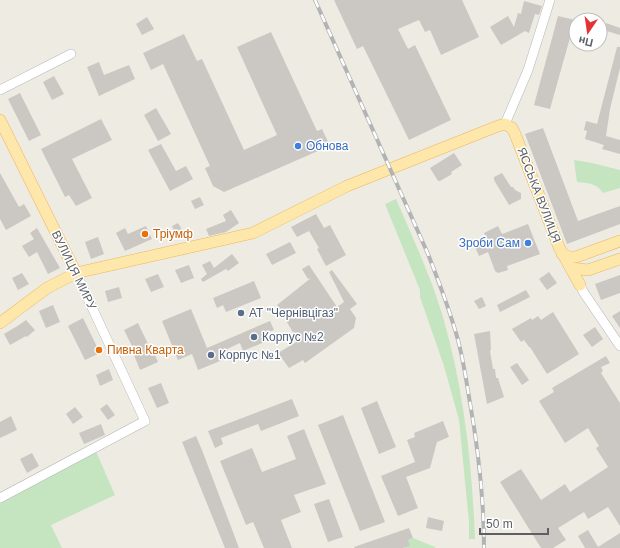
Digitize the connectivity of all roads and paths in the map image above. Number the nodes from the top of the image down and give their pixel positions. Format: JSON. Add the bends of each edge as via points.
{"nodes":[{"id":1,"x":550,"y":0,"type":"edge"},
{"id":2,"x":71,"y":54,"type":"dead end"},
{"id":3,"x":0,"y":90,"type":"edge"},
{"id":4,"x":0,"y":120,"type":"edge"},
{"id":5,"x":506,"y":124,"type":"junction"},
{"id":6,"x":620,"y":240,"type":"edge"},
{"id":7,"x":562,"y":254,"type":"junction"},
{"id":8,"x":620,"y":259,"type":"edge"},
{"id":9,"x":571,"y":268,"type":"junction"},
{"id":10,"x":588,"y":270,"type":"junction"},
{"id":11,"x":76,"y":273,"type":"junction"},
{"id":12,"x":580,"y":284,"type":"junction"},
{"id":13,"x":0,"y":323,"type":"edge"},
{"id":14,"x":620,"y":346,"type":"edge"},
{"id":15,"x":0,"y":498,"type":"edge"}],
"edges":[{"from":1,"to":5,"type":"street","via":[[528,70]]},
{"from":2,"to":3,"type":"street"},
{"from":4,"to":11,"type":"main road","name":"ВУЛИЦЯ МИРУ"},
{"from":5,"to":7,"type":"main road","name":"ЯССЬКА ВУЛИЦЯ","via":[[515,134]]},
{"from":5,"to":11,"type":"main road","via":[[347,186],[253,233]]},
{"from":6,"to":7,"type":"main road","via":[[576,257]]},
{"from":7,"to":9,"type":"main road","name":"ЯССЬКА ВУЛИЦЯ"},
{"from":8,"to":10,"type":"main road"},
{"from":9,"to":10,"type":"main road"},
{"from":9,"to":12,"type":"main road","name":"ЯССЬКА ВУЛИЦЯ"},
{"from":10,"to":12,"type":"main road"},
{"from":11,"to":13,"type":"main road","via":[[47,288]]},
{"from":11,"to":15,"type":"street","name":"ВУЛИЦЯ МИРУ","via":[[145,421]]},
{"from":12,"to":14,"type":"street"}]}
